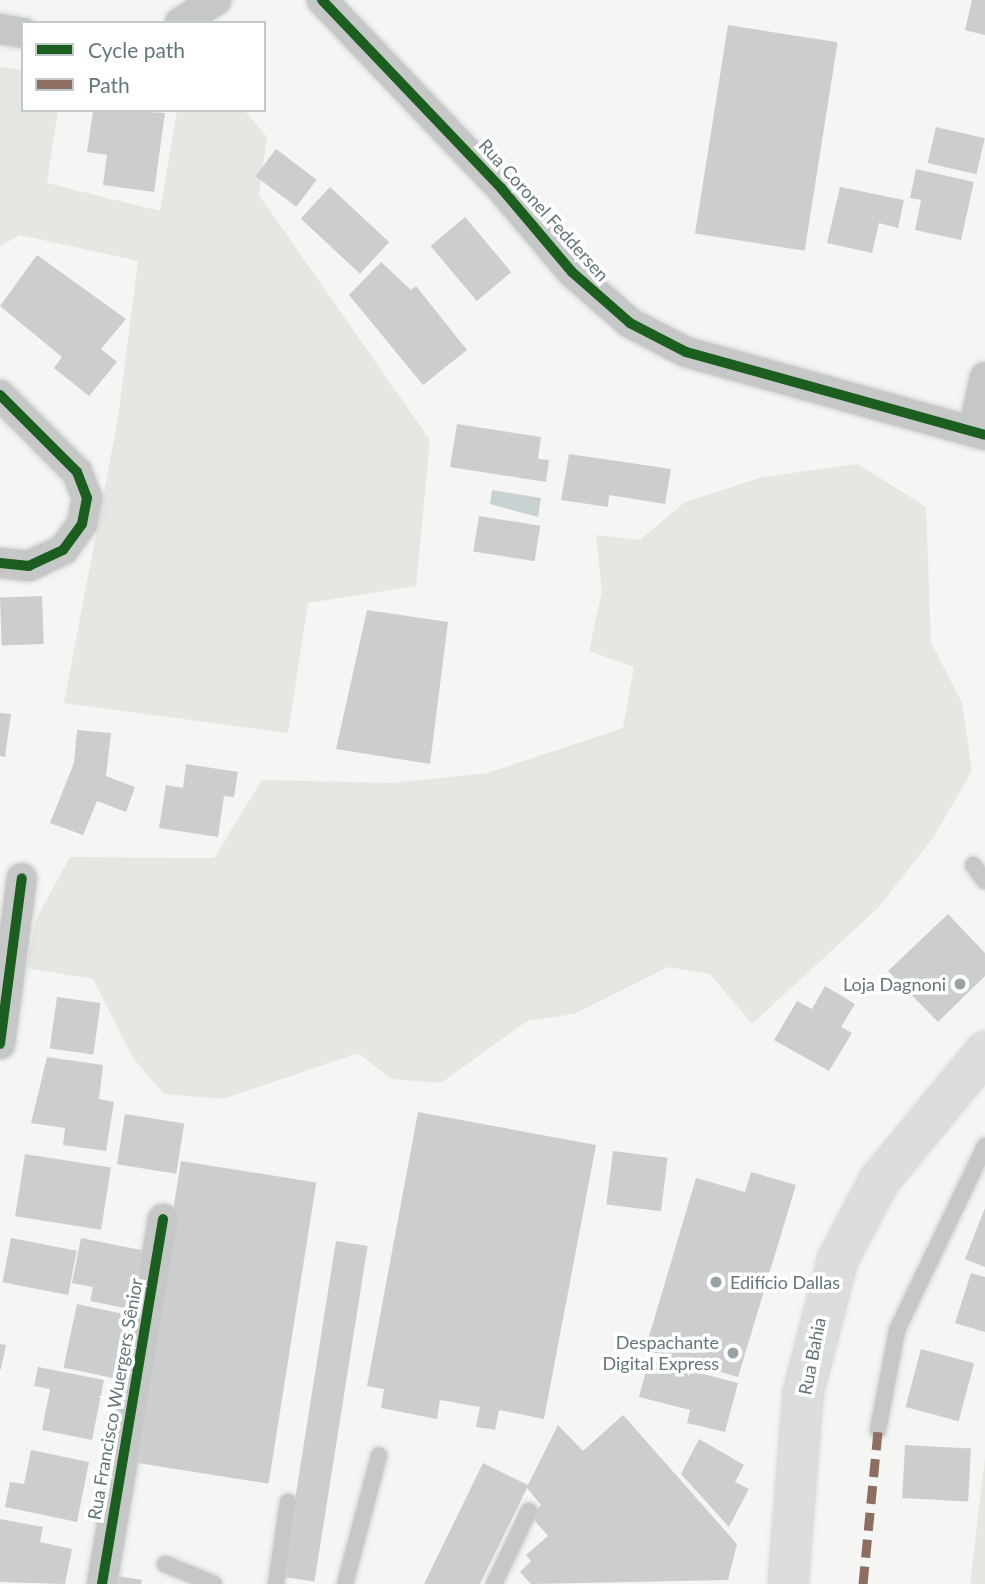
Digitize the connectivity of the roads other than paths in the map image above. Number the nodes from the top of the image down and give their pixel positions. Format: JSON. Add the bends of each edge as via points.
{"nodes":[{"id":1,"x":216,"y":0,"type":"edge"},
{"id":2,"x":322,"y":0,"type":"edge"},
{"id":3,"x":183,"y":21,"type":"edge"},
{"id":4,"x":0,"y":29,"type":"edge"},
{"id":5,"x":21,"y":33,"type":"edge"},
{"id":6,"x":985,"y":377,"type":"edge"},
{"id":7,"x":0,"y":395,"type":"edge"},
{"id":8,"x":979,"y":434,"type":"edge"},
{"id":9,"x":0,"y":562,"type":"edge"},
{"id":10,"x":973,"y":865,"type":"dead end"},
{"id":11,"x":22,"y":878,"type":"dead end"},
{"id":12,"x":985,"y":881,"type":"edge"},
{"id":13,"x":0,"y":1044,"type":"edge"},
{"id":14,"x":985,"y":1052,"type":"edge"},
{"id":15,"x":985,"y":1146,"type":"edge"},
{"id":16,"x":163,"y":1219,"type":"dead end"},
{"id":17,"x":878,"y":1430,"type":"dead end"},
{"id":18,"x":379,"y":1455,"type":"dead end"},
{"id":19,"x":288,"y":1502,"type":"dead end"},
{"id":20,"x":529,"y":1511,"type":"dead end"},
{"id":21,"x":164,"y":1564,"type":"dead end"},
{"id":22,"x":102,"y":1584,"type":"edge"},
{"id":23,"x":214,"y":1584,"type":"edge"},
{"id":24,"x":276,"y":1584,"type":"edge"},
{"id":25,"x":345,"y":1584,"type":"edge"},
{"id":26,"x":494,"y":1584,"type":"edge"},
{"id":27,"x":788,"y":1584,"type":"edge"}],
"edges":[{"from":1,"to":3,"type":"street"},
{"from":2,"to":8,"type":"street","name":"Rua Coronel Feddersen","via":[[501,188],[572,272],[630,323],[686,352]]},
{"from":4,"to":5,"type":"street"},
{"from":6,"to":8,"type":"street"},
{"from":7,"to":9,"type":"street","via":[[69,462],[87,498],[82,524],[63,550],[29,566]]},
{"from":10,"to":12,"type":"lane"},
{"from":11,"to":13,"type":"street"},
{"from":14,"to":27,"type":"main road","name":"Rua Bahia","via":[[885,1172],[838,1259],[803,1393]]},
{"from":15,"to":17,"type":"lane","via":[[897,1330]]},
{"from":16,"to":22,"type":"street","name":"Rua Francisco Wuergers Sênior"},
{"from":18,"to":25,"type":"lane"},
{"from":19,"to":24,"type":"lane"},
{"from":20,"to":26,"type":"lane"},
{"from":21,"to":23,"type":"lane"}]}
